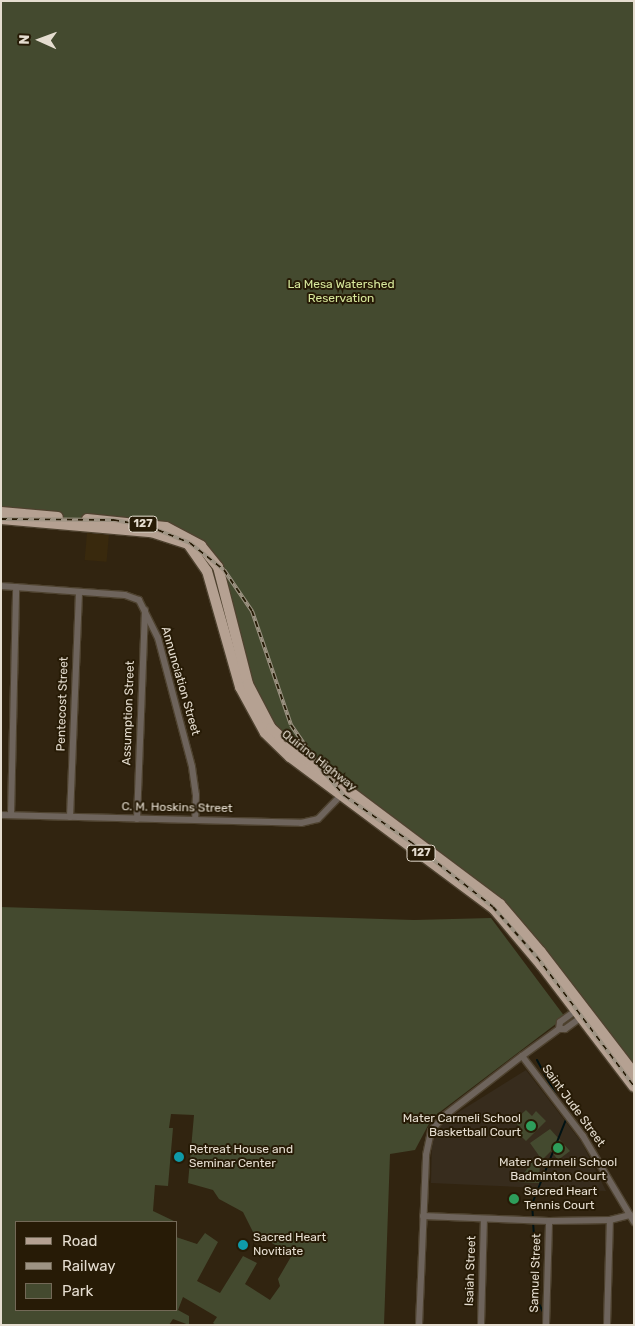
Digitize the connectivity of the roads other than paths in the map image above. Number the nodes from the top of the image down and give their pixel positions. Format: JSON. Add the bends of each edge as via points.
{"nodes":[{"id":1,"x":1,"y":512,"type":"edge"},
{"id":2,"x":1,"y":519,"type":"edge"},
{"id":3,"x":1,"y":586,"type":"edge"},
{"id":4,"x":16,"y":586,"type":"junction"},
{"id":5,"x":80,"y":592,"type":"junction"},
{"id":6,"x":145,"y":608,"type":"junction"},
{"id":7,"x":345,"y":791,"type":"junction"},
{"id":8,"x":1,"y":815,"type":"edge"},
{"id":9,"x":11,"y":815,"type":"junction"},
{"id":10,"x":70,"y":817,"type":"junction"},
{"id":11,"x":137,"y":819,"type":"junction"},
{"id":12,"x":195,"y":820,"type":"junction"},
{"id":13,"x":583,"y":1012,"type":"junction"},
{"id":14,"x":522,"y":1056,"type":"junction"},
{"id":15,"x":634,"y":1073,"type":"edge"},
{"id":16,"x":634,"y":1087,"type":"edge"},
{"id":17,"x":630,"y":1215,"type":"junction"},
{"id":18,"x":423,"y":1216,"type":"junction"},
{"id":19,"x":484,"y":1219,"type":"junction"},
{"id":20,"x":610,"y":1220,"type":"junction"},
{"id":21,"x":549,"y":1221,"type":"junction"},
{"id":22,"x":634,"y":1222,"type":"edge"},
{"id":23,"x":419,"y":1325,"type":"edge"},
{"id":24,"x":481,"y":1325,"type":"edge"},
{"id":25,"x":546,"y":1325,"type":"edge"},
{"id":26,"x":607,"y":1325,"type":"edge"}],
"edges":[{"from":1,"to":7,"type":"main road","name":"Quirino Highway","number":"127","via":[[152,525],[166,527],[192,539],[218,566],[248,684],[263,716],[282,740]]},
{"from":2,"to":7,"type":"main road","name":"Quirino Highway","number":"127","via":[[151,532],[188,544],[203,562],[212,583],[248,708],[276,744]]},
{"from":3,"to":4,"type":"street"},
{"from":4,"to":5,"type":"street"},
{"from":4,"to":9,"type":"street"},
{"from":5,"to":6,"type":"street","via":[[134,596]]},
{"from":5,"to":10,"type":"street","name":"Pentecost Street"},
{"from":6,"to":11,"type":"street","name":"Assumption Street"},
{"from":6,"to":12,"type":"street","name":"Annunciation Street","via":[[158,638],[192,768]]},
{"from":7,"to":12,"type":"street","name":"C. M. Hoskins Street","via":[[323,816],[306,822]]},
{"from":7,"to":13,"type":"main road","name":"Quirino Highway","number":"127","via":[[500,904]]},
{"from":8,"to":9,"type":"street","name":"C. M. Hoskins Street"},
{"from":9,"to":10,"type":"street","name":"C. M. Hoskins Street"},
{"from":10,"to":11,"type":"street","name":"C. M. Hoskins Street"},
{"from":11,"to":12,"type":"street","name":"C. M. Hoskins Street"},
{"from":13,"to":14,"type":"street","via":[[560,1022],[559,1029]]},
{"from":13,"to":15,"type":"main road","name":"Quirino Highway","number":"127"},
{"from":13,"to":16,"type":"main road","name":"Quirino Highway","number":"127"},
{"from":14,"to":17,"type":"street","name":"Saint Jude Street","via":[[583,1136]]},
{"from":14,"to":18,"type":"street","via":[[434,1127],[427,1143]]},
{"from":17,"to":20,"type":"street"},
{"from":17,"to":22,"type":"street","name":"Saint Jude Street"},
{"from":18,"to":19,"type":"street"},
{"from":18,"to":23,"type":"street"},
{"from":19,"to":21,"type":"street"},
{"from":19,"to":24,"type":"street","name":"Isaiah Street"},
{"from":20,"to":21,"type":"street"},
{"from":20,"to":26,"type":"street"},
{"from":21,"to":25,"type":"street","name":"Samuel Street"}]}
